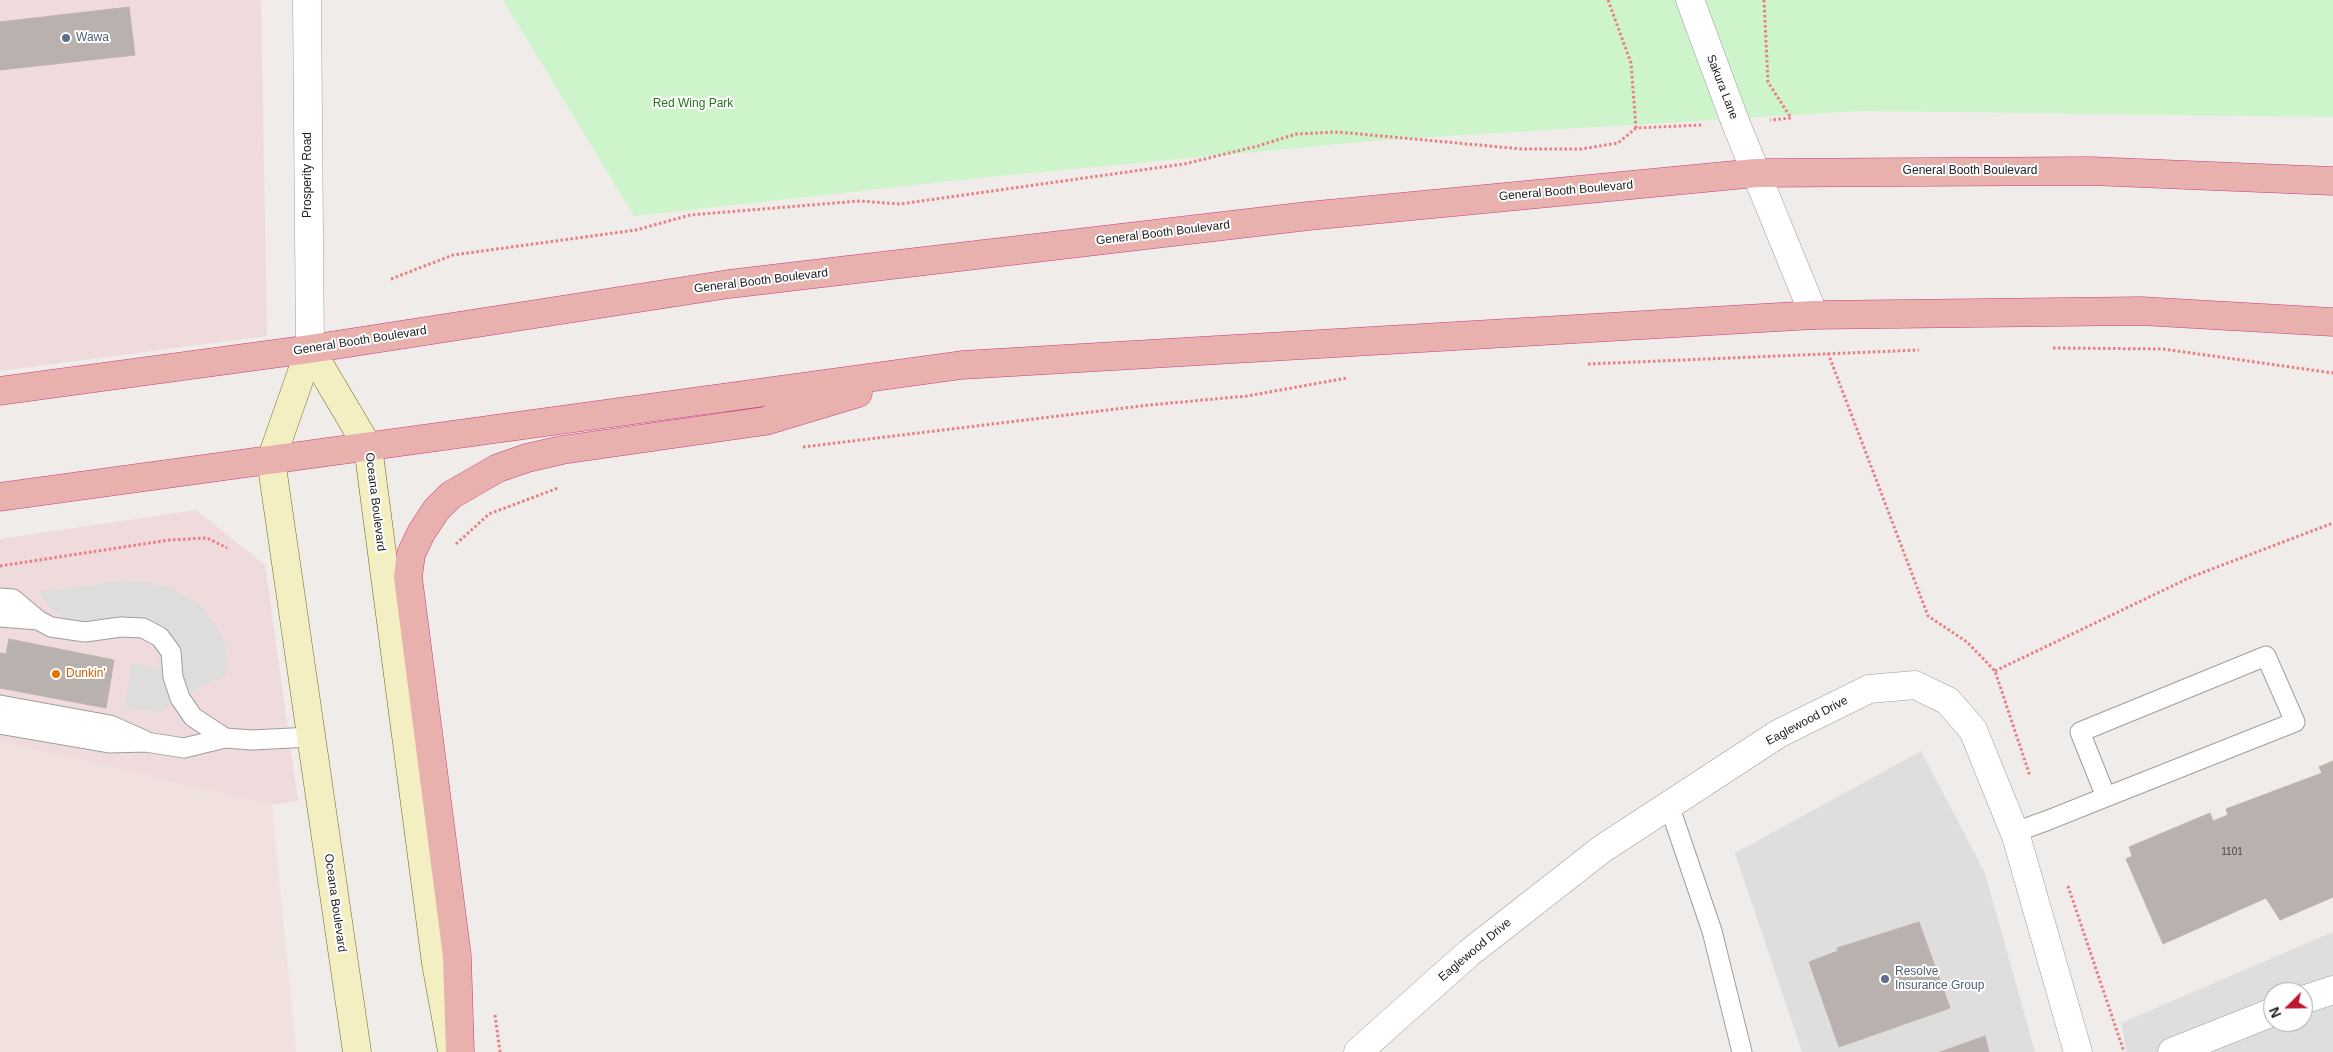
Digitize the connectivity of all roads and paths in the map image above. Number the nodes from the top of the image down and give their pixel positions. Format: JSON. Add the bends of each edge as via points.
{"nodes":[{"id":1,"x":307,"y":0,"type":"edge"},
{"id":2,"x":1608,"y":0,"type":"edge"},
{"id":3,"x":1690,"y":0,"type":"edge"},
{"id":4,"x":1764,"y":0,"type":"edge"},
{"id":5,"x":1736,"y":124,"type":"junction"},
{"id":6,"x":1636,"y":128,"type":"junction"},
{"id":7,"x":1756,"y":173,"type":"junction"},
{"id":8,"x":2333,"y":181,"type":"edge"},
{"id":9,"x":391,"y":279,"type":"dead end"},
{"id":10,"x":1814,"y":315,"type":"junction"},
{"id":11,"x":2333,"y":322,"type":"edge"},
{"id":12,"x":2044,"y":348,"type":"dead end"},
{"id":13,"x":310,"y":349,"type":"junction"},
{"id":14,"x":1926,"y":350,"type":"dead end"},
{"id":15,"x":1828,"y":353,"type":"junction"},
{"id":16,"x":1583,"y":365,"type":"dead end"},
{"id":17,"x":937,"y":368,"type":"junction"},
{"id":18,"x":2333,"y":373,"type":"edge"},
{"id":19,"x":1349,"y":378,"type":"dead end"},
{"id":20,"x":0,"y":391,"type":"edge"},
{"id":21,"x":368,"y":446,"type":"junction"},
{"id":22,"x":795,"y":448,"type":"dead end"},
{"id":23,"x":271,"y":460,"type":"junction"},
{"id":24,"x":566,"y":485,"type":"dead end"},
{"id":25,"x":0,"y":497,"type":"edge"},
{"id":26,"x":2333,"y":523,"type":"edge"},
{"id":27,"x":227,"y":548,"type":"dead end"},
{"id":28,"x":449,"y":550,"type":"dead end"},
{"id":29,"x":0,"y":566,"type":"edge"},
{"id":30,"x":0,"y":598,"type":"edge"},
{"id":31,"x":0,"y":617,"type":"edge"},
{"id":32,"x":38,"y":620,"type":"junction"},
{"id":33,"x":0,"y":706,"type":"edge"},
{"id":34,"x":0,"y":724,"type":"edge"},
{"id":35,"x":311,"y":737,"type":"junction"},
{"id":36,"x":225,"y":738,"type":"junction"},
{"id":37,"x":146,"y":742,"type":"junction"},
{"id":38,"x":2106,"y":797,"type":"junction"},
{"id":39,"x":1669,"y":806,"type":"junction"},
{"id":40,"x":2014,"y":832,"type":"junction"},
{"id":41,"x":2333,"y":990,"type":"edge"},
{"id":42,"x":2313,"y":997,"type":"edge"},
{"id":43,"x":494,"y":1013,"type":"dead end"},
{"id":44,"x":2263,"y":1016,"type":"edge"},
{"id":45,"x":357,"y":1052,"type":"edge"},
{"id":46,"x":452,"y":1052,"type":"edge"},
{"id":47,"x":460,"y":1052,"type":"edge"},
{"id":48,"x":500,"y":1052,"type":"edge"},
{"id":49,"x":1358,"y":1052,"type":"edge"},
{"id":50,"x":1742,"y":1052,"type":"edge"},
{"id":51,"x":2078,"y":1052,"type":"edge"},
{"id":52,"x":2172,"y":1052,"type":"edge"}],
"edges":[{"from":1,"to":13,"type":"street","name":"Prosperity Road"},
{"from":2,"to":6,"type":"path","via":[[1631,63]]},
{"from":3,"to":5,"type":"street","name":"Sakura Lane"},
{"from":4,"to":5,"type":"path","via":[[1768,82],[1791,118]]},
{"from":5,"to":6,"type":"path"},
{"from":5,"to":7,"type":"street","name":"Sakura Lane"},
{"from":6,"to":9,"type":"path","via":[[1618,143],[1582,149],[1522,149],[1338,132],[1296,134],[1184,164],[900,204],[859,201],[690,215],[636,230],[453,255]]},
{"from":7,"to":8,"type":"highway","name":"General Booth Boulevard","via":[[2090,171]]},
{"from":7,"to":10,"type":"street","name":"Sakura Lane"},
{"from":7,"to":13,"type":"highway","name":"General Booth Boulevard","via":[[1308,216],[729,284]]},
{"from":10,"to":11,"type":"highway","via":[[2141,311]]},
{"from":10,"to":17,"type":"highway"},
{"from":12,"to":18,"type":"path","via":[[2163,348]]},
{"from":13,"to":20,"type":"highway","name":"General Booth Boulevard"},
{"from":13,"to":21,"type":"main road","name":"Oceana Boulevard"},
{"from":13,"to":23,"type":"main road","name":"Oceana Boulevard"},
{"from":14,"to":15,"type":"path"},
{"from":15,"to":16,"type":"path"},
{"from":15,"to":26,"type":"path","via":[[1928,616],[1967,642],[1995,671],[2191,577]]},
{"from":17,"to":21,"type":"highway"},
{"from":17,"to":47,"type":"highway","via":[[765,421],[562,450],[527,458],[475,479],[436,510],[411,554],[408,576],[458,956]]},
{"from":19,"to":22,"type":"path","via":[[1247,396]]},
{"from":21,"to":23,"type":"highway"},
{"from":21,"to":46,"type":"main road","name":"Oceana Boulevard","via":[[436,963]]},
{"from":23,"to":25,"type":"highway"},
{"from":23,"to":35,"type":"main road","name":"Oceana Boulevard"},
{"from":24,"to":28,"type":"path","via":[[489,514]]},
{"from":27,"to":29,"type":"path","via":[[207,538],[169,540]]},
{"from":30,"to":32,"type":"lane","via":[[13,599]]},
{"from":31,"to":32,"type":"lane"},
{"from":32,"to":36,"type":"lane","via":[[51,627],[85,632],[121,627],[143,628],[160,637],[171,652],[173,677],[180,698],[193,717]]},
{"from":33,"to":37,"type":"lane","via":[[110,725]]},
{"from":34,"to":37,"type":"lane","via":[[109,743]]},
{"from":35,"to":36,"type":"lane"},
{"from":35,"to":45,"type":"main road","name":"Oceana Boulevard"},
{"from":36,"to":37,"type":"lane","via":[[184,748]]},
{"from":38,"to":38,"type":"lane","via":[[2295,722],[2266,656],[2080,732]]},
{"from":38,"to":40,"type":"lane"},
{"from":39,"to":40,"type":"street","name":"Eaglewood Drive","via":[[1778,734],[1869,689],[1915,685],[1948,701],[1974,730]]},
{"from":39,"to":49,"type":"street","name":"Eaglewood Drive","via":[[1602,849],[1469,953]]},
{"from":39,"to":50,"type":"lane","via":[[1712,931]]},
{"from":40,"to":51,"type":"street","name":"Eaglewood Drive"},
{"from":41,"to":42,"type":"street"},
{"from":43,"to":48,"type":"path"},
{"from":44,"to":52,"type":"street"}]}
